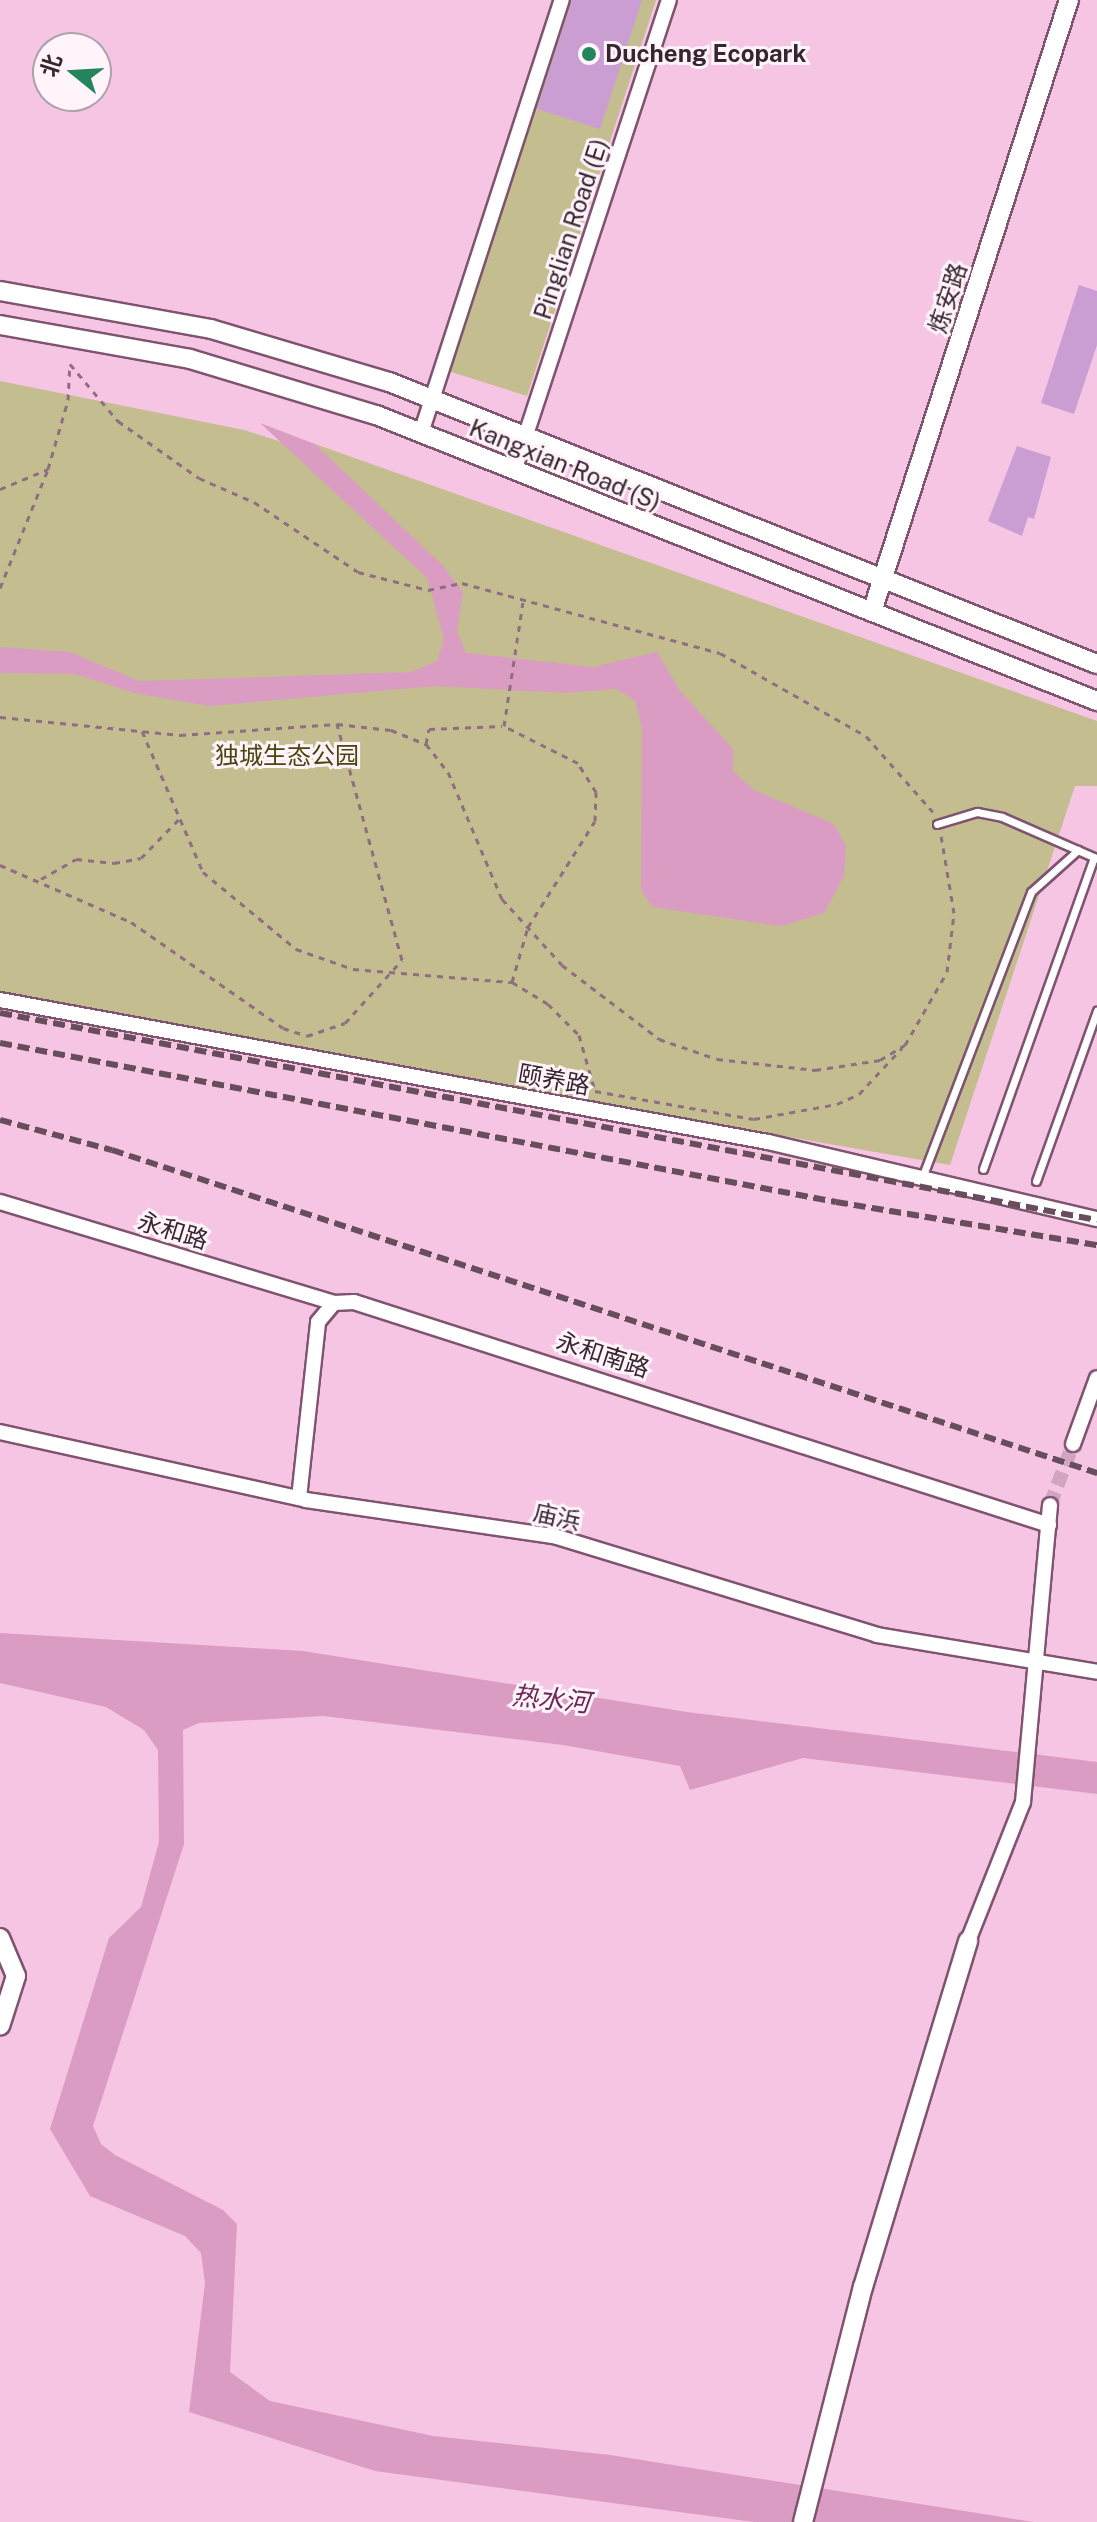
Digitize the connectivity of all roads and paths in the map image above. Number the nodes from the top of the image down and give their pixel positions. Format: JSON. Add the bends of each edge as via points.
{"nodes":[{"id":1,"x":562,"y":0,"type":"edge"},
{"id":2,"x":669,"y":0,"type":"edge"},
{"id":3,"x":1069,"y":0,"type":"edge"},
{"id":4,"x":0,"y":291,"type":"edge"},
{"id":5,"x":0,"y":325,"type":"edge"},
{"id":6,"x":432,"y":399,"type":"junction"},
{"id":7,"x":421,"y":433,"type":"junction"},
{"id":8,"x":526,"y":435,"type":"junction"},
{"id":9,"x":48,"y":469,"type":"junction"},
{"id":10,"x":514,"y":471,"type":"junction"},
{"id":11,"x":0,"y":489,"type":"edge"},
{"id":12,"x":882,"y":578,"type":"junction"},
{"id":13,"x":0,"y":588,"type":"edge"},
{"id":14,"x":523,"y":602,"type":"junction"},
{"id":15,"x":872,"y":612,"type":"junction"},
{"id":16,"x":1097,"y":664,"type":"edge"},
{"id":17,"x":1097,"y":701,"type":"edge"},
{"id":18,"x":0,"y":717,"type":"edge"},
{"id":19,"x":337,"y":724,"type":"junction"},
{"id":20,"x":504,"y":726,"type":"junction"},
{"id":21,"x":142,"y":731,"type":"junction"},
{"id":22,"x":426,"y":744,"type":"junction"},
{"id":23,"x":179,"y":819,"type":"junction"},
{"id":24,"x":937,"y":824,"type":"junction"},
{"id":25,"x":1078,"y":850,"type":"junction"},
{"id":26,"x":1095,"y":858,"type":"edge"},
{"id":27,"x":0,"y":865,"type":"edge"},
{"id":28,"x":41,"y":879,"type":"junction"},
{"id":29,"x":528,"y":927,"type":"junction"},
{"id":30,"x":391,"y":974,"type":"junction"},
{"id":31,"x":512,"y":982,"type":"junction"},
{"id":32,"x":0,"y":1000,"type":"edge"},
{"id":33,"x":1097,"y":1011,"type":"edge"},
{"id":34,"x":905,"y":1045,"type":"junction"},
{"id":35,"x":983,"y":1169,"type":"dead end"},
{"id":36,"x":923,"y":1175,"type":"junction"},
{"id":37,"x":1036,"y":1181,"type":"dead end"},
{"id":38,"x":0,"y":1202,"type":"edge"},
{"id":39,"x":1097,"y":1219,"type":"edge"},
{"id":40,"x":334,"y":1303,"type":"junction"},
{"id":41,"x":1097,"y":1378,"type":"edge"},
{"id":42,"x":0,"y":1432,"type":"edge"},
{"id":43,"x":1073,"y":1444,"type":"tunnel mouth"},
{"id":44,"x":299,"y":1498,"type":"junction"},
{"id":45,"x":1050,"y":1505,"type":"tunnel mouth"},
{"id":46,"x":1049,"y":1525,"type":"junction"},
{"id":47,"x":1037,"y":1658,"type":"junction"},
{"id":48,"x":1097,"y":1672,"type":"edge"},
{"id":49,"x":0,"y":1938,"type":"edge"},
{"id":50,"x":968,"y":1941,"type":"joint"},
{"id":51,"x":0,"y":2026,"type":"edge"},
{"id":52,"x":803,"y":2522,"type":"edge"}],
"edges":[{"from":1,"to":6,"type":"street"},
{"from":2,"to":8,"type":"street","name":"Pinglian Road (E)"},
{"from":3,"to":12,"type":"street","name":"炼安路"},
{"from":4,"to":6,"type":"street","name":"Kangxian Road (S)","via":[[211,329]]},
{"from":5,"to":7,"type":"street","name":"Kangxian Road (S)","via":[[190,359]]},
{"from":6,"to":7,"type":"street"},
{"from":6,"to":8,"type":"street","name":"Kangxian Road (S)"},
{"from":7,"to":10,"type":"street","name":"Kangxian Road (S)"},
{"from":8,"to":10,"type":"street","name":"Pinglian Road (E)"},
{"from":8,"to":12,"type":"street","name":"Kangxian Road (S)"},
{"from":9,"to":11,"type":"path"},
{"from":9,"to":13,"type":"path"},
{"from":9,"to":14,"type":"path","via":[[68,400],[70,364],[118,421],[199,478],[254,502],[358,572],[428,590],[462,583]]},
{"from":10,"to":15,"type":"street","name":"Kangxian Road (S)"},
{"from":12,"to":15,"type":"street","name":"炼安路"},
{"from":12,"to":16,"type":"street","name":"Kangxian Road (S)"},
{"from":14,"to":20,"type":"path"},
{"from":14,"to":24,"type":"path","via":[[720,653],[866,736],[931,807]]},
{"from":15,"to":17,"type":"street","name":"Kangxian Road (S)"},
{"from":18,"to":21,"type":"path"},
{"from":19,"to":21,"type":"path","via":[[180,735]]},
{"from":19,"to":22,"type":"path","via":[[391,730]]},
{"from":19,"to":30,"type":"path","via":[[402,960]]},
{"from":20,"to":22,"type":"path","via":[[429,729]]},
{"from":20,"to":29,"type":"path","via":[[578,763],[596,792],[595,821]]},
{"from":21,"to":23,"type":"path"},
{"from":22,"to":29,"type":"path","via":[[448,772],[502,899]]},
{"from":23,"to":28,"type":"path","via":[[141,858],[114,863],[76,859]]},
{"from":23,"to":30,"type":"path","via":[[203,872],[296,949]]},
{"from":24,"to":25,"type":"lane","via":[[977,812]]},
{"from":24,"to":34,"type":"path","via":[[954,913],[947,972]]},
{"from":25,"to":26,"type":"lane"},
{"from":25,"to":36,"type":"lane","via":[[1031,892]]},
{"from":26,"to":35,"type":"lane"},
{"from":27,"to":28,"type":"path"},
{"from":28,"to":30,"type":"path","via":[[131,922],[253,1010],[307,1036],[345,1023]]},
{"from":29,"to":31,"type":"path"},
{"from":29,"to":34,"type":"path","via":[[613,1007],[659,1039],[717,1059],[815,1070],[880,1060]]},
{"from":30,"to":31,"type":"path"},
{"from":31,"to":34,"type":"path","via":[[548,1004],[579,1035],[595,1091],[754,1119],[837,1104],[859,1094]]},
{"from":32,"to":36,"type":"street","name":"颐养路"},
{"from":33,"to":37,"type":"lane"},
{"from":36,"to":39,"type":"street","name":"颐养路"},
{"from":38,"to":40,"type":"street","name":"永和路"},
{"from":40,"to":44,"type":"street","via":[[318,1322]]},
{"from":40,"to":46,"type":"street","name":"永和南路","via":[[354,1302],[459,1332]]},
{"from":41,"to":43,"type":"street"},
{"from":42,"to":44,"type":"street","name":"庙浜"},
{"from":44,"to":47,"type":"street","name":"庙浜","via":[[554,1536],[877,1635]]},
{"from":45,"to":46,"type":"street"},
{"from":46,"to":47,"type":"street"},
{"from":47,"to":48,"type":"street","name":"庙浜"},
{"from":47,"to":50,"type":"street","via":[[1023,1802]]},
{"from":49,"to":51,"type":"street","via":[[16,1976]]},
{"from":50,"to":52,"type":"street","via":[[863,2287]]}]}
